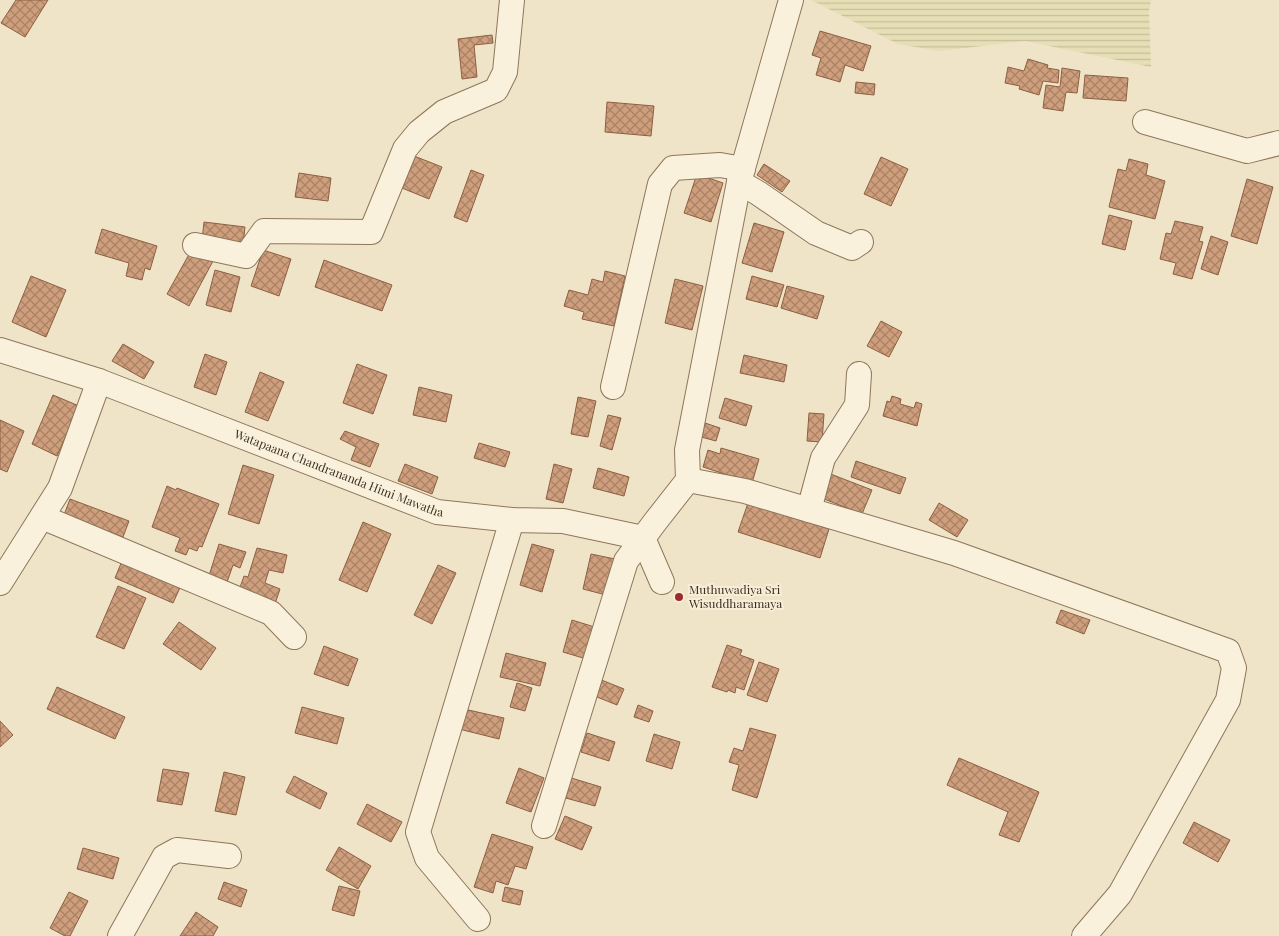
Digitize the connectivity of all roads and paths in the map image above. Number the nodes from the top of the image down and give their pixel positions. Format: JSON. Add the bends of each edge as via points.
{"nodes":[{"id":1,"x":512,"y":0,"type":"edge"},
{"id":2,"x":790,"y":0,"type":"edge"},
{"id":3,"x":1145,"y":122,"type":"dead end"},
{"id":4,"x":1279,"y":143,"type":"edge"},
{"id":5,"x":741,"y":176,"type":"junction"},
{"id":6,"x":861,"y":242,"type":"dead end"},
{"id":7,"x":195,"y":245,"type":"dead end"},
{"id":8,"x":0,"y":350,"type":"edge"},
{"id":9,"x":859,"y":374,"type":"dead end"},
{"id":10,"x":99,"y":381,"type":"junction"},
{"id":11,"x":613,"y":387,"type":"dead end"},
{"id":12,"x":688,"y":480,"type":"junction"},
{"id":13,"x":809,"y":510,"type":"junction"},
{"id":14,"x":42,"y":517,"type":"junction"},
{"id":15,"x":512,"y":520,"type":"junction"},
{"id":16,"x":643,"y":538,"type":"junction"},
{"id":17,"x":662,"y":582,"type":"dead end"},
{"id":18,"x":0,"y":583,"type":"edge"},
{"id":19,"x":294,"y":637,"type":"dead end"},
{"id":20,"x":544,"y":826,"type":"dead end"},
{"id":21,"x":229,"y":856,"type":"dead end"},
{"id":22,"x":478,"y":919,"type":"dead end"},
{"id":23,"x":120,"y":936,"type":"edge"},
{"id":24,"x":1084,"y":936,"type":"edge"}],
"edges":[{"from":1,"to":7,"type":"street","via":[[506,72],[496,90],[444,112],[419,132],[406,149],[371,232],[264,232],[246,256]]},
{"from":2,"to":5,"type":"street"},
{"from":3,"to":4,"type":"street","via":[[1247,152]]},
{"from":5,"to":6,"type":"street","via":[[758,193],[816,234],[852,248]]},
{"from":5,"to":11,"type":"street","via":[[720,165],[673,168],[660,184]]},
{"from":5,"to":12,"type":"street","via":[[687,450]]},
{"from":8,"to":10,"type":"street","name":"Watapaana Chandrananda Himi Mawatha"},
{"from":9,"to":13,"type":"street","via":[[857,405],[823,458]]},
{"from":10,"to":14,"type":"street","via":[[60,488]]},
{"from":10,"to":15,"type":"street","name":"Watapaana Chandrananda Himi Mawatha","via":[[437,512]]},
{"from":12,"to":13,"type":"street"},
{"from":12,"to":16,"type":"street"},
{"from":13,"to":24,"type":"street","via":[[954,553],[1228,651],[1234,668],[1228,700],[1120,894]]},
{"from":14,"to":18,"type":"street"},
{"from":14,"to":19,"type":"street","via":[[271,613]]},
{"from":15,"to":16,"type":"street","name":"Watapaana Chandrananda Himi Mawatha","via":[[563,521]]},
{"from":15,"to":22,"type":"street","via":[[418,832],[427,858]]},
{"from":16,"to":17,"type":"street"},
{"from":16,"to":20,"type":"street","via":[[626,561]]},
{"from":21,"to":23,"type":"street","via":[[177,850],[164,857]]}]}
